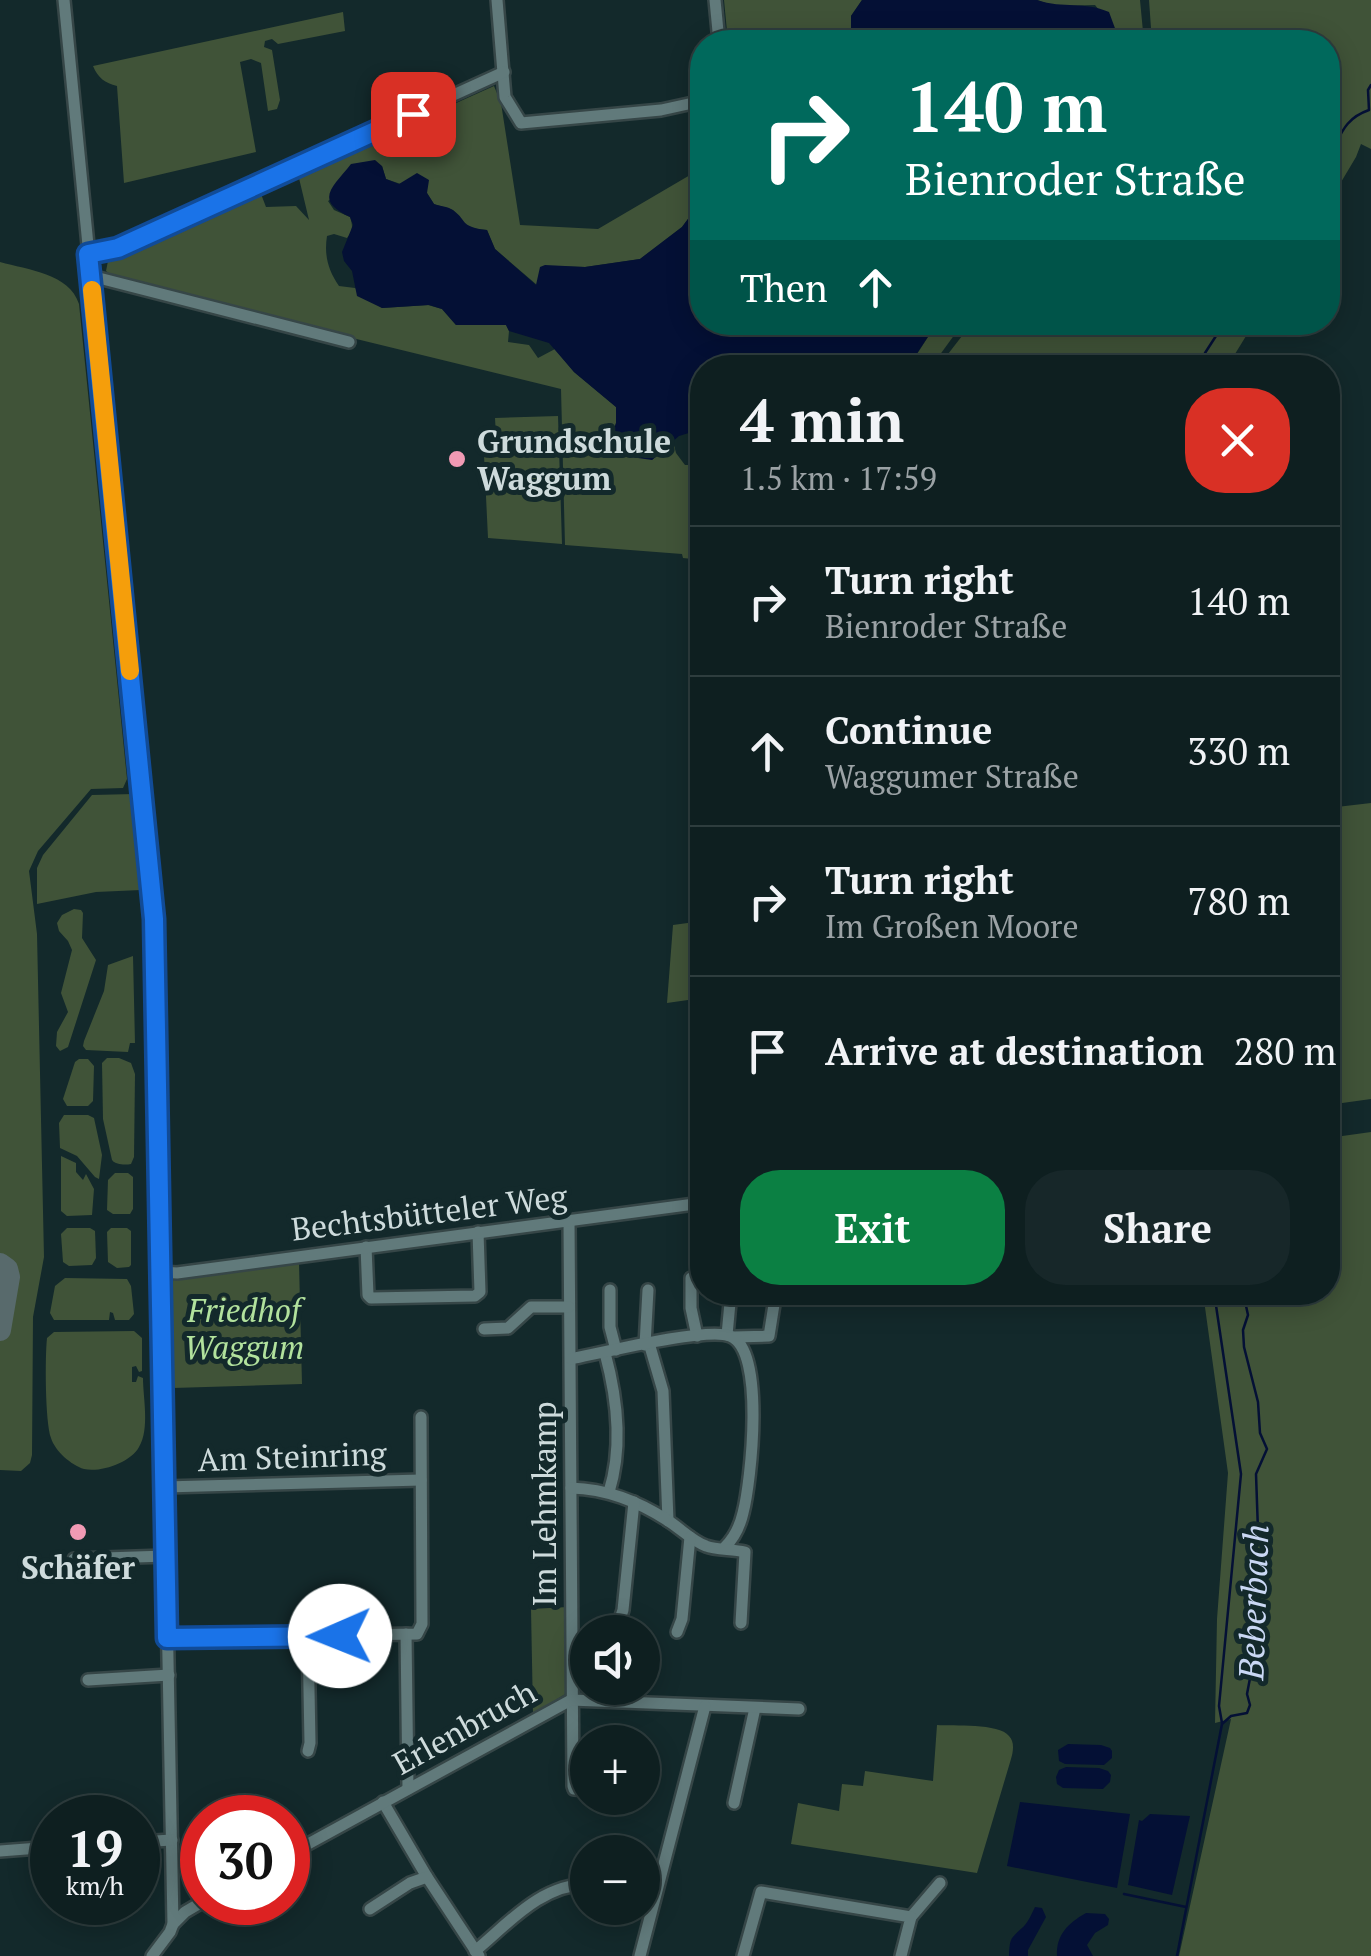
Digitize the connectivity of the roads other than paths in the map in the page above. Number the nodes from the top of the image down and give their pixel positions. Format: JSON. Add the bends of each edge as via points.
{"nodes":[{"id":1,"x":64,"y":0,"type":"edge"},
{"id":2,"x":497,"y":0,"type":"edge"},
{"id":3,"x":715,"y":0,"type":"edge"},
{"id":4,"x":718,"y":30,"type":"edge"},
{"id":5,"x":504,"y":72,"type":"junction"},
{"id":6,"x":690,"y":104,"type":"edge"},
{"id":7,"x":88,"y":254,"type":"junction"},
{"id":8,"x":90,"y":276,"type":"junction"},
{"id":9,"x":349,"y":342,"type":"dead end"},
{"id":10,"x":690,"y":1204,"type":"edge"},
{"id":11,"x":569,"y":1220,"type":"junction"},
{"id":12,"x":478,"y":1232,"type":"junction"},
{"id":13,"x":366,"y":1247,"type":"junction"},
{"id":14,"x":162,"y":1272,"type":"junction"},
{"id":15,"x":610,"y":1290,"type":"dead end"},
{"id":16,"x":648,"y":1290,"type":"dead end"},
{"id":17,"x":691,"y":1305,"type":"edge"},
{"id":18,"x":731,"y":1305,"type":"edge"},
{"id":19,"x":774,"y":1305,"type":"edge"},
{"id":20,"x":569,"y":1307,"type":"junction"},
{"id":21,"x":484,"y":1328,"type":"dead end"},
{"id":22,"x":696,"y":1336,"type":"junction"},
{"id":23,"x":730,"y":1336,"type":"junction"},
{"id":24,"x":647,"y":1344,"type":"junction"},
{"id":25,"x":611,"y":1351,"type":"junction"},
{"id":26,"x":570,"y":1359,"type":"junction"},
{"id":27,"x":421,"y":1417,"type":"dead end"},
{"id":28,"x":422,"y":1480,"type":"junction"},
{"id":29,"x":165,"y":1487,"type":"junction"},
{"id":30,"x":571,"y":1488,"type":"junction"},
{"id":31,"x":609,"y":1492,"type":"junction"},
{"id":32,"x":634,"y":1502,"type":"junction"},
{"id":33,"x":668,"y":1520,"type":"junction"},
{"id":34,"x":690,"y":1536,"type":"junction"},
{"id":35,"x":725,"y":1547,"type":"junction"},
{"id":36,"x":166,"y":1556,"type":"junction"},
{"id":37,"x":74,"y":1559,"type":"dead end"},
{"id":38,"x":573,"y":1615,"type":"edge"},
{"id":39,"x":621,"y":1615,"type":"edge"},
{"id":40,"x":741,"y":1623,"type":"dead end"},
{"id":41,"x":676,"y":1632,"type":"dead end"},
{"id":42,"x":406,"y":1634,"type":"junction"},
{"id":43,"x":308,"y":1636,"type":"junction"},
{"id":44,"x":167,"y":1638,"type":"junction"},
{"id":45,"x":169,"y":1675,"type":"junction"},
{"id":46,"x":88,"y":1680,"type":"dead end"},
{"id":47,"x":570,"y":1701,"type":"edge"},
{"id":48,"x":660,"y":1704,"type":"edge"},
{"id":49,"x":705,"y":1706,"type":"junction"},
{"id":50,"x":755,"y":1708,"type":"junction"},
{"id":51,"x":799,"y":1710,"type":"dead end"},
{"id":52,"x":308,"y":1751,"type":"dead end"},
{"id":53,"x":408,"y":1789,"type":"junction"},
{"id":54,"x":382,"y":1802,"type":"junction"},
{"id":55,"x":734,"y":1803,"type":"dead end"},
{"id":56,"x":172,"y":1840,"type":"junction"},
{"id":57,"x":160,"y":1841,"type":"edge"},
{"id":58,"x":310,"y":1843,"type":"edge"},
{"id":59,"x":30,"y":1849,"type":"edge"},
{"id":60,"x":0,"y":1851,"type":"edge"},
{"id":61,"x":427,"y":1877,"type":"junction"},
{"id":62,"x":940,"y":1883,"type":"dead end"},
{"id":63,"x":570,"y":1885,"type":"edge"},
{"id":64,"x":370,"y":1909,"type":"dead end"},
{"id":65,"x":180,"y":1917,"type":"edge"},
{"id":66,"x":911,"y":1917,"type":"junction"},
{"id":67,"x":172,"y":1924,"type":"junction"},
{"id":68,"x":477,"y":1954,"type":"edge"},
{"id":69,"x":152,"y":1956,"type":"edge"},
{"id":70,"x":640,"y":1956,"type":"edge"},
{"id":71,"x":743,"y":1956,"type":"edge"},
{"id":72,"x":901,"y":1956,"type":"edge"}],
"edges":[{"from":1,"to":7,"type":"street"},
{"from":2,"to":5,"type":"street"},
{"from":3,"to":4,"type":"street"},
{"from":5,"to":6,"type":"street","via":[[505,97],[522,123]]},
{"from":5,"to":7,"type":"street","via":[[118,248]]},
{"from":7,"to":8,"type":"street"},
{"from":8,"to":9,"type":"street"},
{"from":8,"to":14,"type":"street","via":[[154,919]]},
{"from":10,"to":11,"type":"street","name":"Bechtsbütteler Weg"},
{"from":11,"to":12,"type":"street","name":"Bechtsbütteler Weg"},
{"from":11,"to":20,"type":"street","name":"Im Lehmkamp"},
{"from":12,"to":13,"type":"street","name":"Bechtsbütteler Weg"},
{"from":12,"to":13,"type":"street","via":[[475,1296],[371,1298]]},
{"from":13,"to":14,"type":"street","name":"Bechtsbütteler Weg"},
{"from":14,"to":29,"type":"street"},
{"from":15,"to":25,"type":"street"},
{"from":16,"to":24,"type":"street"},
{"from":17,"to":22,"type":"street"},
{"from":18,"to":23,"type":"street"},
{"from":19,"to":23,"type":"street","via":[[769,1336]]},
{"from":20,"to":21,"type":"street","via":[[531,1307],[508,1328]]},
{"from":20,"to":26,"type":"street","name":"Im Lehmkamp"},
{"from":22,"to":23,"type":"street"},
{"from":22,"to":24,"type":"street"},
{"from":23,"to":35,"type":"street","via":[[743,1347],[753,1406],[743,1513]]},
{"from":24,"to":25,"type":"street"},
{"from":24,"to":33,"type":"street","via":[[663,1391]]},
{"from":25,"to":26,"type":"street"},
{"from":25,"to":31,"type":"street","via":[[616,1452]]},
{"from":26,"to":30,"type":"street","name":"Im Lehmkamp"},
{"from":27,"to":28,"type":"street","name":"Am Steinring"},
{"from":28,"to":29,"type":"street","name":"Am Steinring"},
{"from":28,"to":42,"type":"street","name":"Am Steinring","via":[[422,1624],[417,1634]]},
{"from":29,"to":36,"type":"street"},
{"from":30,"to":31,"type":"street"},
{"from":30,"to":38,"type":"street","name":"Im Lehmkamp"},
{"from":31,"to":32,"type":"street"},
{"from":32,"to":33,"type":"street"},
{"from":32,"to":39,"type":"street"},
{"from":33,"to":34,"type":"street"},
{"from":34,"to":35,"type":"street"},
{"from":34,"to":41,"type":"street"},
{"from":35,"to":40,"type":"street","via":[[745,1552]]},
{"from":36,"to":37,"type":"street"},
{"from":36,"to":44,"type":"street"},
{"from":42,"to":43,"type":"street"},
{"from":42,"to":53,"type":"street"},
{"from":43,"to":44,"type":"street"},
{"from":43,"to":52,"type":"street"},
{"from":44,"to":45,"type":"street"},
{"from":45,"to":46,"type":"street"},
{"from":45,"to":56,"type":"street"},
{"from":47,"to":53,"type":"street","name":"Erlenbruch"},
{"from":48,"to":49,"type":"street","name":"Erlenbruch"},
{"from":49,"to":50,"type":"street","name":"Erlenbruch"},
{"from":49,"to":70,"type":"street"},
{"from":50,"to":51,"type":"street","name":"Erlenbruch"},
{"from":50,"to":55,"type":"street"},
{"from":53,"to":54,"type":"street","name":"Erlenbruch"},
{"from":54,"to":58,"type":"street","name":"Erlenbruch"},
{"from":54,"to":61,"type":"street"},
{"from":56,"to":57,"type":"street"},
{"from":56,"to":67,"type":"street"},
{"from":59,"to":60,"type":"street"},
{"from":61,"to":64,"type":"street"},
{"from":61,"to":68,"type":"street"},
{"from":62,"to":66,"type":"street"},
{"from":63,"to":68,"type":"street","via":[[528,1906]]},
{"from":65,"to":67,"type":"street"},
{"from":66,"to":71,"type":"street","via":[[761,1892]]},
{"from":66,"to":72,"type":"street"},
{"from":67,"to":69,"type":"street"}]}
